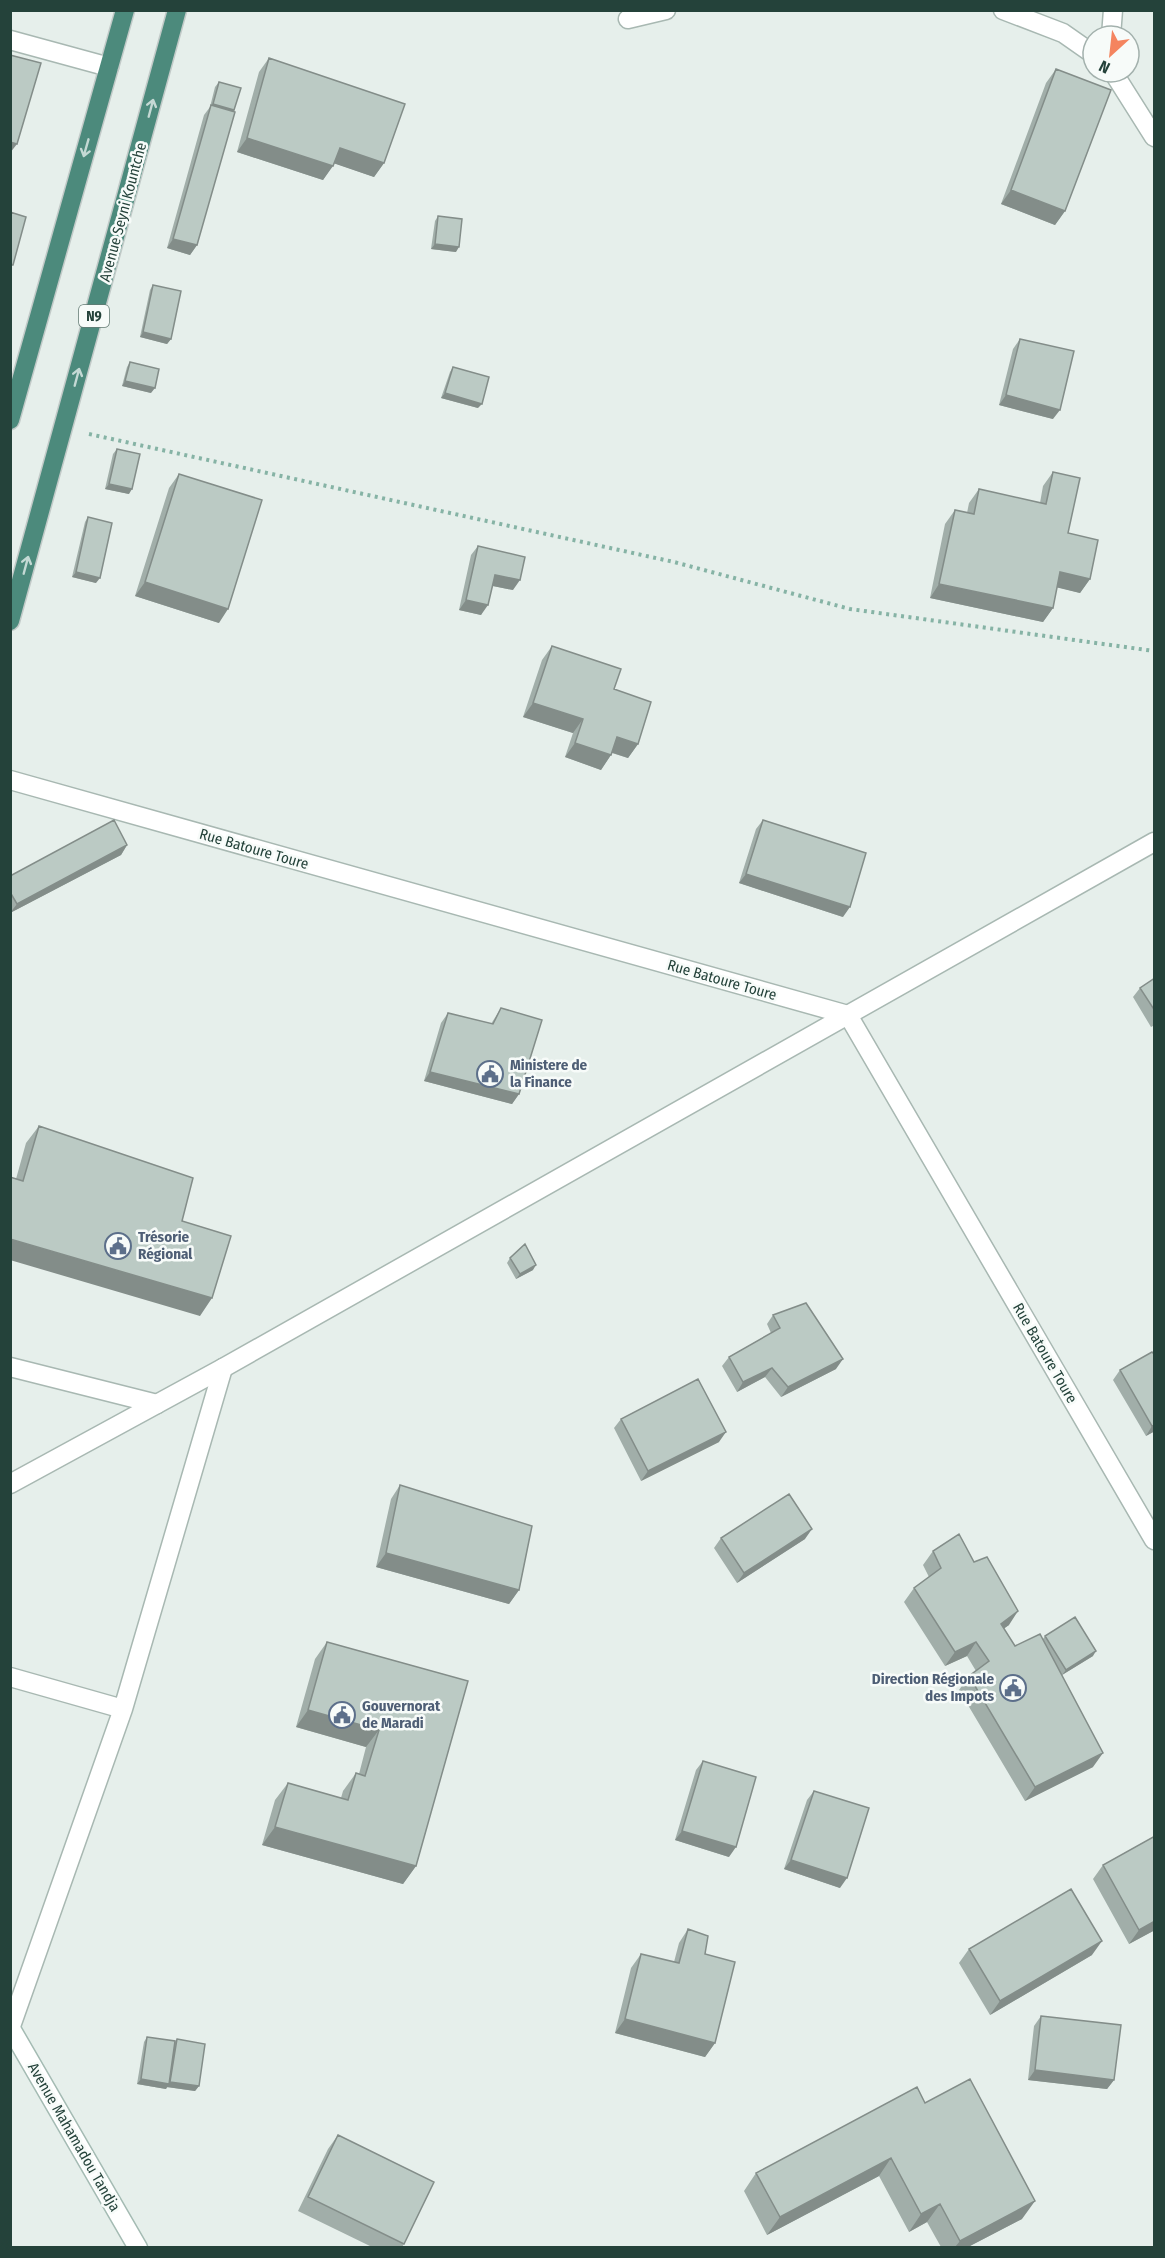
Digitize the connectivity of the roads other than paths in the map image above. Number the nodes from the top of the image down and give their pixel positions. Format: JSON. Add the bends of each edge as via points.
{"nodes":[{"id":1,"x":125,"y":10,"type":"edge"},
{"id":2,"x":177,"y":10,"type":"edge"},
{"id":3,"x":666,"y":10,"type":"edge"},
{"id":4,"x":1003,"y":10,"type":"edge"},
{"id":5,"x":628,"y":19,"type":"dead end"},
{"id":6,"x":10,"y":40,"type":"edge"},
{"id":7,"x":1081,"y":46,"type":"edge"},
{"id":8,"x":108,"y":67,"type":"junction"},
{"id":9,"x":1121,"y":84,"type":"edge"},
{"id":10,"x":1155,"y":137,"type":"edge"},
{"id":11,"x":10,"y":420,"type":"edge"},
{"id":12,"x":10,"y":621,"type":"edge"},
{"id":13,"x":10,"y":780,"type":"edge"},
{"id":14,"x":1155,"y":842,"type":"edge"},
{"id":15,"x":848,"y":1015,"type":"junction"},
{"id":16,"x":10,"y":1367,"type":"edge"},
{"id":17,"x":223,"y":1368,"type":"junction"},
{"id":18,"x":157,"y":1404,"type":"junction"},
{"id":19,"x":10,"y":1484,"type":"edge"},
{"id":20,"x":1155,"y":1540,"type":"edge"},
{"id":21,"x":10,"y":1677,"type":"edge"},
{"id":22,"x":123,"y":1709,"type":"junction"},
{"id":23,"x":11,"y":2028,"type":"edge"},
{"id":24,"x":138,"y":2247,"type":"edge"}],
"edges":[{"from":1,"to":8,"type":"highway"},
{"from":12,"to":2,"type":"highway","name":"Avenue Seyni Kountche","number":"N9","one_way":true},
{"from":3,"to":5,"type":"street"},
{"from":4,"to":7,"type":"street","via":[[1063,33]]},
{"from":6,"to":8,"type":"street"},
{"from":8,"to":11,"type":"highway","one_way":true},
{"from":9,"to":10,"type":"street"},
{"from":13,"to":15,"type":"street","name":"Rue Batoure Toure"},
{"from":14,"to":15,"type":"street"},
{"from":15,"to":17,"type":"street"},
{"from":15,"to":20,"type":"street","name":"Rue Batoure Toure"},
{"from":16,"to":18,"type":"street"},
{"from":17,"to":18,"type":"street"},
{"from":17,"to":22,"type":"street"},
{"from":18,"to":19,"type":"street"},
{"from":21,"to":22,"type":"street"},
{"from":22,"to":23,"type":"street"},
{"from":23,"to":24,"type":"street","name":"Avenue Mahamadou Tandja"}]}
